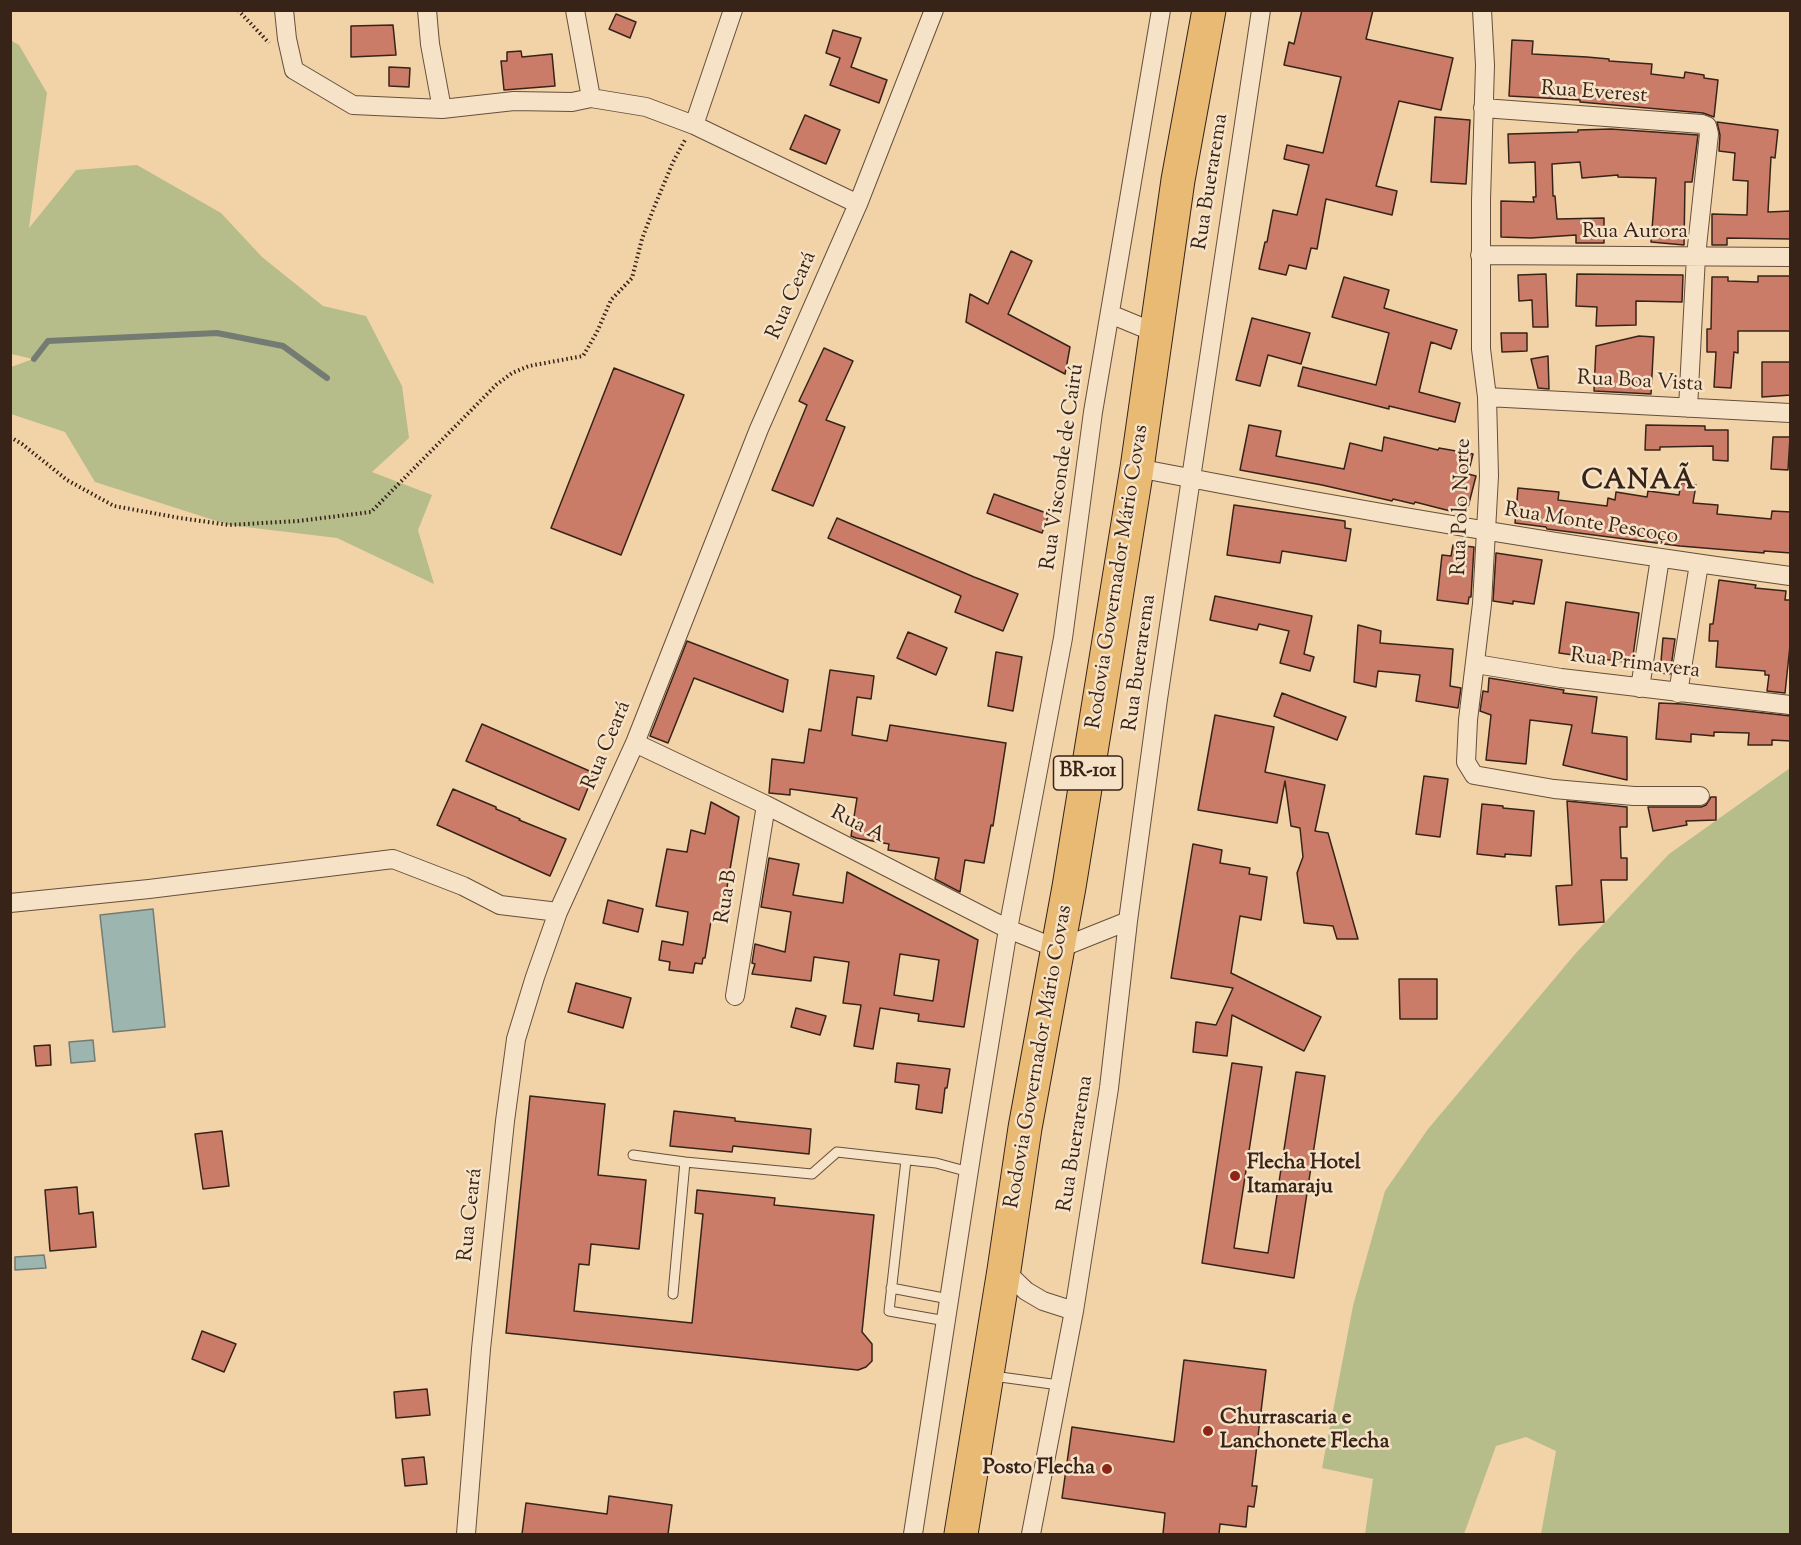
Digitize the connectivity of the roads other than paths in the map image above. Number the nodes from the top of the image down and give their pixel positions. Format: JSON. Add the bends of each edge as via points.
{"nodes":[{"id":1,"x":284,"y":10,"type":"edge"},
{"id":2,"x":427,"y":10,"type":"edge"},
{"id":3,"x":575,"y":10,"type":"edge"},
{"id":4,"x":733,"y":10,"type":"edge"},
{"id":5,"x":934,"y":10,"type":"edge"},
{"id":6,"x":1161,"y":10,"type":"edge"},
{"id":7,"x":1209,"y":10,"type":"edge"},
{"id":8,"x":1261,"y":10,"type":"edge"},
{"id":9,"x":1482,"y":10,"type":"edge"},
{"id":10,"x":591,"y":98,"type":"junction"},
{"id":11,"x":1483,"y":108,"type":"junction"},
{"id":12,"x":442,"y":109,"type":"junction"},
{"id":13,"x":694,"y":125,"type":"junction"},
{"id":14,"x":858,"y":204,"type":"junction"},
{"id":15,"x":1480,"y":255,"type":"junction"},
{"id":16,"x":1696,"y":256,"type":"junction"},
{"id":17,"x":1791,"y":257,"type":"edge"},
{"id":18,"x":1110,"y":314,"type":"junction"},
{"id":19,"x":1156,"y":333,"type":"junction"},
{"id":20,"x":1487,"y":397,"type":"junction"},
{"id":21,"x":1688,"y":408,"type":"junction"},
{"id":22,"x":1791,"y":413,"type":"edge"},
{"id":23,"x":1137,"y":468,"type":"junction"},
{"id":24,"x":1190,"y":479,"type":"junction"},
{"id":25,"x":1485,"y":531,"type":"junction"},
{"id":26,"x":1660,"y":558,"type":"junction"},
{"id":27,"x":1699,"y":564,"type":"junction"},
{"id":28,"x":1791,"y":576,"type":"edge"},
{"id":29,"x":1476,"y":664,"type":"junction"},
{"id":30,"x":1640,"y":688,"type":"junction"},
{"id":31,"x":1678,"y":693,"type":"junction"},
{"id":32,"x":1791,"y":705,"type":"edge"},
{"id":33,"x":635,"y":743,"type":"junction"},
{"id":34,"x":1700,"y":796,"type":"dead end"},
{"id":35,"x":766,"y":805,"type":"junction"},
{"id":36,"x":10,"y":903,"type":"edge"},
{"id":37,"x":558,"y":912,"type":"junction"},
{"id":38,"x":1128,"y":921,"type":"junction"},
{"id":39,"x":1008,"y":928,"type":"junction"},
{"id":40,"x":1058,"y":949,"type":"junction"},
{"id":41,"x":735,"y":996,"type":"dead end"},
{"id":42,"x":633,"y":1155,"type":"dead end"},
{"id":43,"x":906,"y":1160,"type":"junction"},
{"id":44,"x":685,"y":1162,"type":"junction"},
{"id":45,"x":969,"y":1172,"type":"junction"},
{"id":46,"x":1004,"y":1270,"type":"junction"},
{"id":47,"x":891,"y":1288,"type":"junction"},
{"id":48,"x":673,"y":1294,"type":"dead end"},
{"id":49,"x":949,"y":1299,"type":"junction"},
{"id":50,"x":1074,"y":1311,"type":"junction"},
{"id":51,"x":946,"y":1320,"type":"junction"},
{"id":52,"x":987,"y":1375,"type":"junction"},
{"id":53,"x":1059,"y":1385,"type":"junction"},
{"id":54,"x":466,"y":1534,"type":"edge"},
{"id":55,"x":913,"y":1534,"type":"edge"},
{"id":56,"x":961,"y":1534,"type":"edge"},
{"id":57,"x":1031,"y":1534,"type":"edge"}],
"edges":[{"from":1,"to":12,"type":"street","via":[[294,70],[353,105]]},
{"from":2,"to":12,"type":"street","via":[[429,44]]},
{"from":3,"to":10,"type":"street"},
{"from":4,"to":13,"type":"street"},
{"from":5,"to":14,"type":"street","name":"Rua Ceará"},
{"from":6,"to":18,"type":"street","name":"Rua Visconde de Cairú"},
{"from":7,"to":19,"type":"highway","name":"Rodovia Governador Mário Covas","number":"BR-101","via":[[1178,180]]},
{"from":8,"to":24,"type":"street","name":"Rua Buerarema"},
{"from":9,"to":11,"type":"street","name":"Rua Polo Norte"},
{"from":10,"to":12,"type":"street"},
{"from":10,"to":13,"type":"street","via":[[646,107]]},
{"from":11,"to":15,"type":"street","name":"Rua Polo Norte"},
{"from":11,"to":16,"type":"street","name":"Rua Everest","via":[[1707,126]]},
{"from":13,"to":14,"type":"street"},
{"from":14,"to":33,"type":"street","name":"Rua Ceará","via":[[759,429]]},
{"from":15,"to":16,"type":"street","name":"Rua Aurora"},
{"from":15,"to":20,"type":"street","name":"Rua Polo Norte","via":[[1481,349]]},
{"from":16,"to":17,"type":"street","name":"Rua Aurora"},
{"from":16,"to":21,"type":"street"},
{"from":18,"to":19,"type":"street"},
{"from":18,"to":39,"type":"street","name":"Rua Visconde de Cairú","via":[[1063,638]]},
{"from":19,"to":23,"type":"highway","name":"Rodovia Governador Mário Covas","number":"BR-101"},
{"from":20,"to":21,"type":"street","name":"Rua Boa Vista"},
{"from":20,"to":25,"type":"street","name":"Rua Polo Norte","via":[[1489,476]]},
{"from":21,"to":22,"type":"street","name":"Rua Boa Vista"},
{"from":23,"to":24,"type":"street","name":"Rua Monte Pescoço"},
{"from":23,"to":40,"type":"highway","name":"Rodovia Governador Mário Covas","number":"BR-101"},
{"from":24,"to":25,"type":"street","name":"Rua Monte Pescoço"},
{"from":24,"to":38,"type":"street","name":"Rua Buerarema"},
{"from":25,"to":26,"type":"street","name":"Rua Monte Pescoço"},
{"from":25,"to":29,"type":"street","name":"Rua Polo Norte"},
{"from":26,"to":27,"type":"street","name":"Rua Monte Pescoço"},
{"from":26,"to":30,"type":"street"},
{"from":27,"to":28,"type":"street","name":"Rua Monte Pescoço"},
{"from":27,"to":31,"type":"street"},
{"from":29,"to":30,"type":"street","name":"Rua Primavera"},
{"from":29,"to":34,"type":"street","name":"Rua Polo Norte","via":[[1466,762],[1474,775],[1554,789],[1635,796]]},
{"from":30,"to":31,"type":"street","name":"Rua Primavera"},
{"from":31,"to":32,"type":"street","name":"Rua Primavera"},
{"from":33,"to":35,"type":"street","name":"Rua A"},
{"from":33,"to":37,"type":"street","name":"Rua Ceará"},
{"from":35,"to":39,"type":"street","name":"Rua A"},
{"from":35,"to":41,"type":"street","name":"Rua B"},
{"from":36,"to":37,"type":"street","via":[[393,859],[500,904]]},
{"from":37,"to":54,"type":"street","name":"Rua Ceará","via":[[516,1039],[481,1349]]},
{"from":38,"to":40,"type":"street"},
{"from":38,"to":50,"type":"street","name":"Rua Buerarema","via":[[1109,1088]]},
{"from":39,"to":40,"type":"street","name":"Rua A"},
{"from":39,"to":45,"type":"street","name":"Rua Visconde de Cairú"},
{"from":40,"to":46,"type":"highway","name":"Rodovia Governador Mário Covas","number":"BR-101"},
{"from":42,"to":44,"type":"lane"},
{"from":43,"to":44,"type":"lane","via":[[837,1152],[812,1174]]},
{"from":43,"to":45,"type":"lane"},
{"from":43,"to":47,"type":"lane"},
{"from":44,"to":48,"type":"lane"},
{"from":45,"to":49,"type":"street","name":"Rua Visconde de Cairú"},
{"from":46,"to":50,"type":"street","via":[[1043,1301]]},
{"from":46,"to":52,"type":"highway","name":"Rodovia Governador Mário Covas","number":"BR-101"},
{"from":47,"to":49,"type":"lane"},
{"from":47,"to":51,"type":"lane","via":[[889,1311]]},
{"from":49,"to":51,"type":"street","name":"Rua Visconde de Cairú"},
{"from":50,"to":53,"type":"street","name":"Rua Buerarema"},
{"from":51,"to":55,"type":"street","name":"Rua Visconde de Cairú"},
{"from":52,"to":53,"type":"lane"},
{"from":52,"to":56,"type":"highway","name":"Rodovia Governador Mário Covas","number":"BR-101"},
{"from":53,"to":57,"type":"street","name":"Rua Buerarema"}]}
